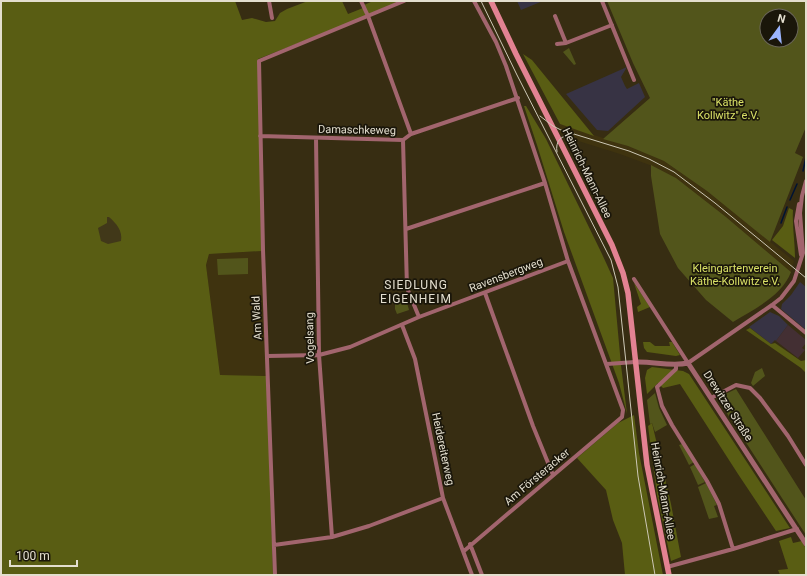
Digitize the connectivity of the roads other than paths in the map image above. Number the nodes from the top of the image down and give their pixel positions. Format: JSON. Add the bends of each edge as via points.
{"nodes":[{"id":1,"x":269,"y":1,"type":"edge"},
{"id":2,"x":361,"y":1,"type":"edge"},
{"id":3,"x":404,"y":1,"type":"edge"},
{"id":4,"x":474,"y":1,"type":"edge"},
{"id":5,"x":491,"y":1,"type":"edge"},
{"id":6,"x":602,"y":1,"type":"edge"},
{"id":7,"x":368,"y":16,"type":"junction"},
{"id":8,"x":555,"y":16,"type":"dead end"},
{"id":9,"x":272,"y":18,"type":"dead end"},
{"id":10,"x":612,"y":25,"type":"junction"},
{"id":11,"x":566,"y":43,"type":"junction"},
{"id":12,"x":557,"y":44,"type":"dead end"},
{"id":13,"x":634,"y":80,"type":"dead end"},
{"id":14,"x":518,"y":98,"type":"junction"},
{"id":15,"x":411,"y":134,"type":"junction"},
{"id":16,"x":260,"y":136,"type":"junction"},
{"id":17,"x":316,"y":138,"type":"junction"},
{"id":18,"x":403,"y":140,"type":"junction"},
{"id":19,"x":806,"y":181,"type":"edge"},
{"id":20,"x":544,"y":182,"type":"junction"},
{"id":21,"x":406,"y":229,"type":"junction"},
{"id":22,"x":804,"y":258,"type":"edge"},
{"id":23,"x":568,"y":260,"type":"junction"},
{"id":24,"x":634,"y":279,"type":"dead end"},
{"id":25,"x":485,"y":294,"type":"junction"},
{"id":26,"x":772,"y":305,"type":"junction"},
{"id":27,"x":419,"y":317,"type":"junction"},
{"id":28,"x":402,"y":325,"type":"junction"},
{"id":29,"x":806,"y":334,"type":"edge"},
{"id":30,"x":319,"y":355,"type":"junction"},
{"id":31,"x":268,"y":356,"type":"junction"},
{"id":32,"x":635,"y":362,"type":"junction"},
{"id":33,"x":688,"y":363,"type":"junction"},
{"id":34,"x":607,"y":364,"type":"junction"},
{"id":35,"x":676,"y":365,"type":"junction"},
{"id":36,"x":711,"y":398,"type":"junction"},
{"id":37,"x":806,"y":465,"type":"edge"},
{"id":38,"x":553,"y":475,"type":"junction"},
{"id":39,"x":444,"y":498,"type":"junction"},
{"id":40,"x":797,"y":529,"type":"junction"},
{"id":41,"x":332,"y":537,"type":"junction"},
{"id":42,"x":470,"y":544,"type":"junction"},
{"id":43,"x":806,"y":544,"type":"edge"},
{"id":44,"x":274,"y":545,"type":"junction"},
{"id":45,"x":733,"y":549,"type":"junction"},
{"id":46,"x":464,"y":551,"type":"junction"},
{"id":47,"x":667,"y":567,"type":"junction"},
{"id":48,"x":275,"y":575,"type":"edge"},
{"id":49,"x":472,"y":575,"type":"edge"},
{"id":50,"x":482,"y":575,"type":"edge"},
{"id":51,"x":669,"y":575,"type":"edge"}],
"edges":[{"from":1,"to":9,"type":"street"},
{"from":2,"to":7,"type":"street"},
{"from":3,"to":7,"type":"street"},
{"from":4,"to":14,"type":"street","via":[[496,42]]},
{"from":5,"to":32,"type":"main road","name":"Heinrich-Mann-Allee","via":[[618,259],[626,283]]},
{"from":6,"to":10,"type":"street"},
{"from":7,"to":15,"type":"street"},
{"from":7,"to":16,"type":"street","name":"Am Wald","via":[[259,61]]},
{"from":8,"to":11,"type":"street"},
{"from":10,"to":11,"type":"street"},
{"from":10,"to":13,"type":"street"},
{"from":11,"to":12,"type":"street"},
{"from":14,"to":15,"type":"street","name":"Damaschkeweg"},
{"from":14,"to":20,"type":"street"},
{"from":15,"to":18,"type":"street","name":"Damaschkeweg"},
{"from":16,"to":17,"type":"street","name":"Damaschkeweg"},
{"from":16,"to":31,"type":"street","name":"Am Wald"},
{"from":17,"to":18,"type":"street","name":"Damaschkeweg"},
{"from":17,"to":30,"type":"street","name":"Vogelsang"},
{"from":18,"to":21,"type":"street"},
{"from":19,"to":22,"type":"street","via":[[800,217]]},
{"from":20,"to":21,"type":"street"},
{"from":20,"to":23,"type":"street"},
{"from":21,"to":27,"type":"street","via":[[407,288]]},
{"from":22,"to":26,"type":"street","via":[[788,290]]},
{"from":23,"to":25,"type":"street","name":"Ravensbergweg"},
{"from":23,"to":34,"type":"street"},
{"from":24,"to":33,"type":"street","name":"Drewitzer Straße"},
{"from":25,"to":27,"type":"street","name":"Ravensbergweg"},
{"from":25,"to":38,"type":"street"},
{"from":26,"to":29,"type":"street"},
{"from":26,"to":33,"type":"street"},
{"from":27,"to":28,"type":"street","name":"Ravensbergweg"},
{"from":28,"to":30,"type":"street","name":"Ravensbergweg","via":[[350,347]]},
{"from":28,"to":39,"type":"street","name":"Heidereiterweg","via":[[415,359]]},
{"from":30,"to":31,"type":"street","name":"Ravensbergweg"},
{"from":30,"to":41,"type":"street","name":"Vogelsang"},
{"from":31,"to":44,"type":"street","name":"Am Wald"},
{"from":32,"to":34,"type":"street"},
{"from":32,"to":35,"type":"street"},
{"from":32,"to":47,"type":"main road","name":"Heinrich-Mann-Allee","via":[[649,478]]},
{"from":33,"to":35,"type":"street"},
{"from":33,"to":36,"type":"street","name":"Drewitzer Straße"},
{"from":34,"to":38,"type":"street","name":"Am Försteracker","via":[[623,410],[622,417]]},
{"from":35,"to":45,"type":"street","via":[[676,369],[657,387],[662,406],[708,481],[719,504]]},
{"from":36,"to":37,"type":"street","via":[[736,386],[750,388],[760,398]]},
{"from":36,"to":40,"type":"street","name":"Drewitzer Straße"},
{"from":38,"to":42,"type":"street","name":"Am Försteracker"},
{"from":39,"to":41,"type":"street"},
{"from":39,"to":46,"type":"street","name":"Heidereiterweg"},
{"from":40,"to":43,"type":"street","name":"Drewitzer Straße"},
{"from":40,"to":45,"type":"street"},
{"from":41,"to":44,"type":"street"},
{"from":42,"to":46,"type":"street","name":"Am Försteracker"},
{"from":42,"to":50,"type":"street"},
{"from":44,"to":48,"type":"street","name":"Am Wald"},
{"from":45,"to":47,"type":"street"},
{"from":46,"to":49,"type":"street","name":"Heidereiterweg"},
{"from":47,"to":51,"type":"main road","name":"Heinrich-Mann-Allee"}]}
